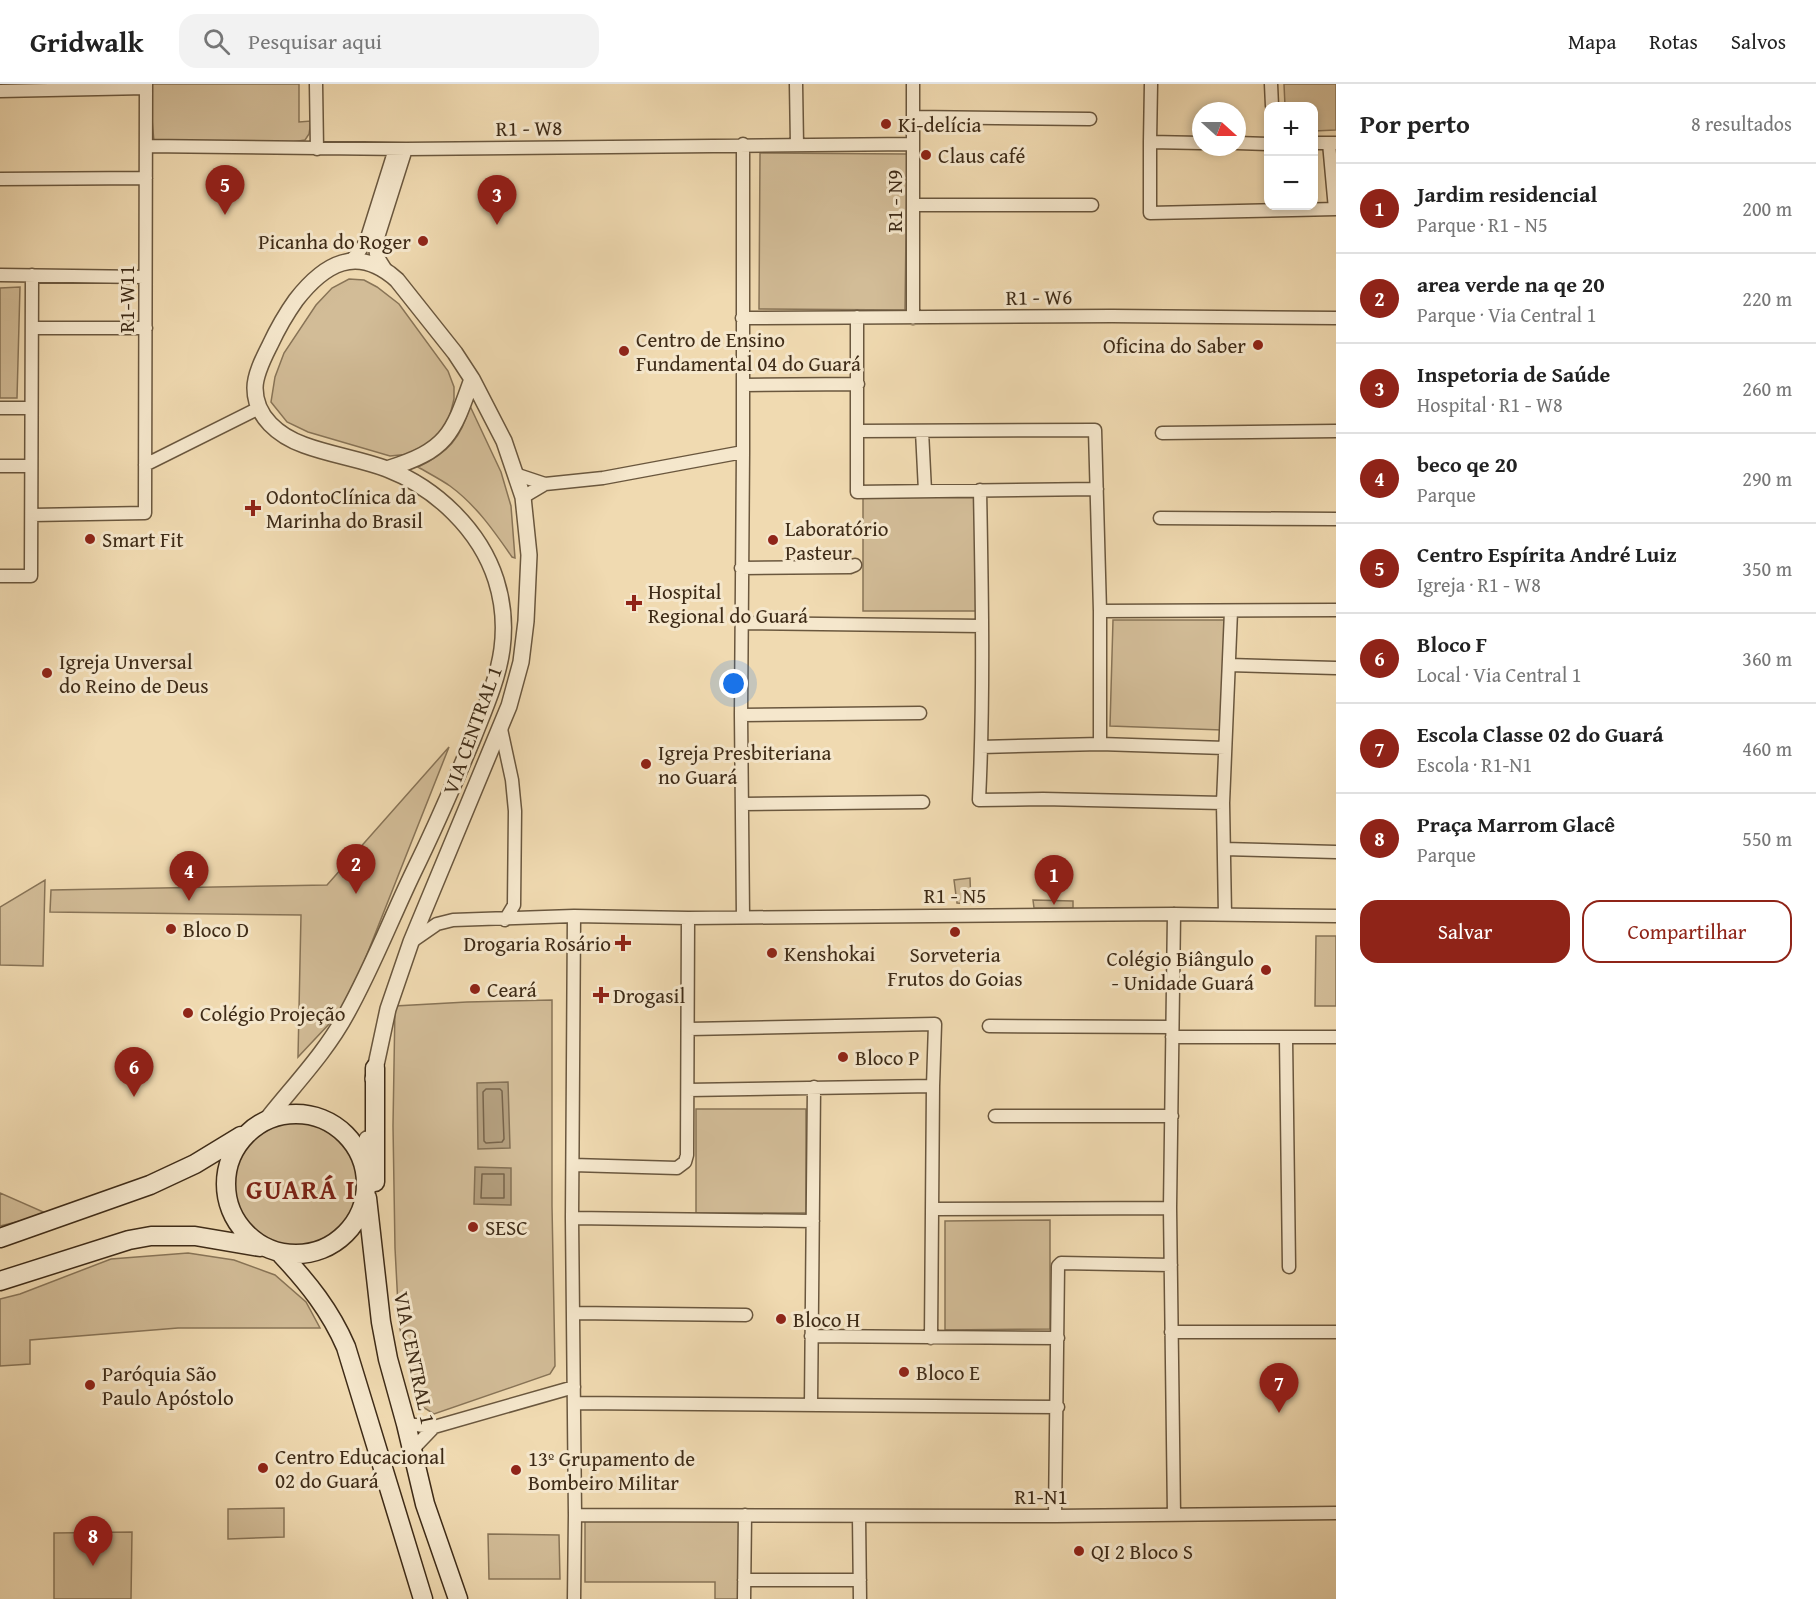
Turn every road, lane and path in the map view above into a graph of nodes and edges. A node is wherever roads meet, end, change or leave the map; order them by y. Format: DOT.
graph roads {
  1 [pos="316,84"];
  2 [pos="796,84"];
  3 [pos="806,84"];
  4 [pos="913,84"];
  5 [pos="1151,84"];
  6 [pos="1271,84"];
  7 [pos="146,86"];
  8 [pos="0,91"];
  9 [pos="1272,102"];
  10 [pos="913,117"];
  11 [pos="1090,119"];
  12 [pos="1150,142"];
  13 [pos="1192,143"];
  14 [pos="1246,143"];
  15 [pos="1333,143"];
  16 [pos="743,144"];
  17 [pos="913,144"];
  18 [pos="1264,144"];
  19 [pos="797,145"];
  20 [pos="146,146"];
  21 [pos="317,149"];
  22 [pos="400,149"];
  23 [pos="146,178"];
  24 [pos="0,179"];
  25 [pos="913,205"];
  26 [pos="1092,205"];
  27 [pos="1336,209"];
  28 [pos="351,260"];
  29 [pos="386,270"];
  30 [pos="0,275"];
  31 [pos="32,275"];
  32 [pos="145,277"];
  33 [pos="858,317"];
  34 [pos="742,318"];
  35 [pos="913,318"];
  36 [pos="1336,318"];
  37 [pos="32,328"];
  38 [pos="146,328"];
  39 [pos="472,379"];
  40 [pos="858,384"];
  41 [pos="743,386"];
  42 [pos="0,408"];
  43 [pos="31,408"];
  44 [pos="259,408"];
  45 [pos="857,431"];
  46 [pos="922,431"];
  47 [pos="1336,431"];
  48 [pos="1162,433"];
  49 [pos="743,452"];
  50 [pos="0,465"];
  51 [pos="145,465"];
  52 [pos="31,466"];
  53 [pos="387,469"];
  54 [pos="515,474"];
  55 [pos="545,484"];
  56 [pos="1097,489"];
  57 [pos="980,490"];
  58 [pos="925,491"];
  59 [pos="523,497"];
  60 [pos="32,515"];
  61 [pos="1160,518"];
  62 [pos="1336,519"];
  63 [pos="855,565"];
  64 [pos="741,568"];
  65 [pos="0,576"];
  66 [pos="1336,610"];
  67 [pos="1100,611"];
  68 [pos="1231,611"];
  69 [pos="741,623"];
  70 [pos="982,626"];
  71 [pos="1229,665"];
  72 [pos="1336,668"];
  73 [pos="920,713"];
  74 [pos="741,715"];
  75 [pos="501,729"];
  76 [pos="1100,744"];
  77 [pos="981,747"];
  78 [pos="1225,748"];
  79 [pos="923,802"];
  80 [pos="1223,803"];
  81 [pos="741,804"];
  82 [pos="1224,849"];
  83 [pos="1336,852"];
  84 [pos="514,905"];
  85 [pos="1174,914"];
  86 [pos="1225,915"];
  87 [pos="574,916"];
  88 [pos="1336,916"];
  89 [pos="744,917"];
  90 [pos="688,918"];
  91 [pos="528,919"];
  92 [pos="505,920"];
  93 [pos="411,942"];
  94 [pos="989,1026"];
  95 [pos="689,1029"];
  96 [pos="1172,1032"];
  97 [pos="1336,1037"];
  98 [pos="1286,1038"];
  99 [pos="375,1068"];
  100 [pos="933,1086"];
  101 [pos="814,1087"];
  102 [pos="688,1090"];
  103 [pos="995,1116"];
  104 [pos="1172,1116"];
  105 [pos="268,1118"];
  106 [pos="245,1134"];
  107 [pos="573,1165"];
  108 [pos="366,1171"];
  109 [pos="366,1191"];
  110 [pos="932,1209"];
  111 [pos="1170,1209"];
  112 [pos="572,1218"];
  113 [pos="813,1221"];
  114 [pos="0,1238"];
  115 [pos="263,1247"];
  116 [pos="281,1254"];
  117 [pos="1171,1265"];
  118 [pos="1289,1267"];
  119 [pos="376,1276"];
  120 [pos="0,1281"];
  121 [pos="574,1313"];
  122 [pos="746,1315"];
  123 [pos="1170,1332"];
  124 [pos="1336,1332"];
  125 [pos="811,1336"];
  126 [pos="931,1338"];
  127 [pos="1058,1338"];
  128 [pos="574,1387"];
  129 [pos="575,1403"];
  130 [pos="811,1404"];
  131 [pos="1058,1407"];
  132 [pos="406,1424"];
  133 [pos="434,1427"];
  134 [pos="412,1450"];
  135 [pos="425,1504"];
  136 [pos="1336,1513"];
  137 [pos="575,1515"];
  138 [pos="745,1515"];
  139 [pos="1174,1515"];
  140 [pos="859,1516"];
  141 [pos="1055,1516"];
  142 [pos="405,1538"];
  143 [pos="744,1580"];
  144 [pos="860,1580"];
  145 [pos="423,1599"];
  146 [pos="458,1599"];
  147 [pos="574,1599"];
  148 [pos="744,1599"];
  149 [pos="860,1599"];
  1 -- 21 [label="street"];
  2 -- 3 [label="street"];
  2 -- 19 [label="street"];
  4 -- 10 [label="street, R1 - N9"];
  5 -- 12 [label="street"];
  6 -- 9 [label="street"];
  7 -- 8 [label="street"];
  7 -- 20 [label="street, R1-W11"];
  10 -- 11 [label="street"];
  10 -- 17 [label="street, R1 - N9"];
  12 -- 13 [label="street"];
  12 -- 27 [label="street"];
  14 -- 18 [label="street"];
  15 -- 27 [label="street"];
  16 -- 19 [label="street, R1 - W8"];
  16 -- 22 [label="street, R1 - W8"];
  16 -- 34 [label="street"];
  17 -- 19 [label="street, R1 - W8"];
  17 -- 25 [label="street, R1 - N9"];
  20 -- 21 [label="street, R1 - W8"];
  20 -- 23 [label="street, R1-W11"];
  21 -- 22 [label="street, R1 - W8"];
  22 -- 28 [label="street"];
  22 -- 29 [label="street"];
  23 -- 24 [label="street"];
  23 -- 32 [label="street, R1-W11"];
  25 -- 26 [label="street"];
  25 -- 35 [label="street, R1 - N9"];
  28 -- 29 [label="street, VIA CENTRAL 1"];
  28 -- 44 [label="street"];
  29 -- 39 [label="street, VIA CENTRAL 1"];
  30 -- 31 [label="street"];
  31 -- 32 [label="street"];
  31 -- 37 [label="street"];
  32 -- 38 [label="street, R1-W11"];
  33 -- 34 [label="street, R1 - W6"];
  33 -- 35 [label="street, R1 - W6"];
  33 -- 40 [label="street"];
  34 -- 41 [label="street"];
  35 -- 36 [label="street, R1 - W6"];
  37 -- 38 [label="street"];
  37 -- 43 [label="street"];
  38 -- 51 [label="street, R1-W11"];
  39 -- 53 [label="street"];
  39 -- 54 [label="street, VIA CENTRAL 1"];
  40 -- 41 [label="street"];
  40 -- 45 [label="street"];
  41 -- 49 [label="street"];
  42 -- 43 [label="street"];
  43 -- 52 [label="street"];
  44 -- 51 [label="street"];
  44 -- 53 [label="street, VIA CENTRAL 1"];
  45 -- 46 [label="street"];
  45 -- 58 [label="street"];
  46 -- 56 [label="street"];
  46 -- 58 [label="street"];
  47 -- 48 [label="street"];
  49 -- 55 [label="street"];
  49 -- 64 [label="street"];
  50 -- 52 [label="street"];
  51 -- 60 [label="street, R1-W11"];
  52 -- 60 [label="street"];
  53 -- 105 [label="street, VIA CENTRAL 1"];
  54 -- 55 [label="street"];
  54 -- 59 [label="street, VIA CENTRAL 1"];
  55 -- 59 [label="street"];
  56 -- 57 [label="street"];
  56 -- 67 [label="street"];
  57 -- 58 [label="street"];
  57 -- 70 [label="street"];
  59 -- 75 [label="street, VIA CENTRAL 1"];
  60 -- 65 [label="street"];
  61 -- 62 [label="street"];
  63 -- 64 [label="street"];
  64 -- 69 [label="street"];
  66 -- 68 [label="street"];
  67 -- 68 [label="street"];
  67 -- 76 [label="street"];
  68 -- 71 [label="street"];
  69 -- 70 [label="street"];
  69 -- 74 [label="street"];
  70 -- 77 [label="street"];
  71 -- 72 [label="street"];
  71 -- 78 [label="street"];
  73 -- 74 [label="street"];
  74 -- 81 [label="street"];
  75 -- 84 [label="street"];
  75 -- 93 [label="street, VIA CENTRAL 1"];
  76 -- 77 [label="street"];
  76 -- 78 [label="street"];
  77 -- 80 [label="street"];
  78 -- 80 [label="street"];
  79 -- 81 [label="street"];
  80 -- 82 [label="street"];
  81 -- 89 [label="street"];
  82 -- 83 [label="street"];
  82 -- 86 [label="street"];
  84 -- 91 [label="street"];
  84 -- 92 [label="street"];
  85 -- 86 [label="street, R1 - N5"];
  85 -- 89 [label="street, R1 - N5"];
  85 -- 96 [label="street"];
  86 -- 88 [label="street, R1 - N5"];
  87 -- 90 [label="street, R1 - N5"];
  87 -- 91 [label="street, R1 - N5"];
  87 -- 107 [label="street"];
  89 -- 90 [label="street, R1 - N5"];
  90 -- 95 [label="street"];
  91 -- 92 [label="street, R1 - N5"];
  92 -- 93 [label="street, R1 - N5"];
  93 -- 99 [label="street, VIA CENTRAL 1"];
  94 -- 96 [label="street"];
  95 -- 100 [label="street"];
  95 -- 102 [label="street"];
  96 -- 98 [label="street"];
  96 -- 104 [label="street"];
  97 -- 98 [label="street"];
  98 -- 118 [label="street"];
  99 -- 108 [label="street, VIA CENTRAL 1"];
  99 -- 119 [label="main road"];
  100 -- 101 [label="street"];
  100 -- 110 [label="street"];
  101 -- 102 [label="street"];
  101 -- 113 [label="street"];
  102 -- 107 [label="street"];
  103 -- 104 [label="street"];
  104 -- 111 [label="street"];
  105 -- 106 [label="main road"];
  105 -- 108 [label="main road"];
  106 -- 114 [label="main road"];
  106 -- 115 [label="main road"];
  107 -- 112 [label="street"];
  108 -- 109 [label="main road"];
  109 -- 116 [label="main road"];
  109 -- 119 [label="main road, VIA CENTRAL 1"];
  110 -- 111 [label="street"];
  110 -- 126 [label="street"];
  111 -- 117 [label="street"];
  112 -- 113 [label="street"];
  112 -- 121 [label="street"];
  113 -- 125 [label="street"];
  115 -- 116 [label="main road"];
  115 -- 120 [label="main road"];
  116 -- 142 [label="main road"];
  117 -- 123 [label="street"];
  117 -- 127 [label="street"];
  119 -- 132 [label="main road, VIA CENTRAL 1"];
  121 -- 122 [label="street"];
  121 -- 128 [label="street"];
  123 -- 124 [label="street"];
  123 -- 139 [label="street"];
  125 -- 126 [label="street"];
  125 -- 130 [label="street"];
  126 -- 127 [label="street"];
  127 -- 131 [label="street"];
  128 -- 129 [label="street"];
  128 -- 133 [label="street"];
  129 -- 130 [label="street"];
  129 -- 137 [label="street"];
  130 -- 131 [label="street"];
  131 -- 141 [label="street"];
  132 -- 133 [label="street"];
  132 -- 134 [label="main road, VIA CENTRAL 1"];
  133 -- 134 [label="street"];
  134 -- 135 [label="main road, VIA CENTRAL 1"];
  135 -- 142 [label="main road"];
  135 -- 146 [label="main road, VIA CENTRAL 1"];
  136 -- 139 [label="street, R1-N1"];
  137 -- 138 [label="street, R1-N1"];
  137 -- 147 [label="street"];
  138 -- 140 [label="street, R1-N1"];
  138 -- 143 [label="street"];
  139 -- 141 [label="street, R1-N1"];
  140 -- 141 [label="street, R1-N1"];
  140 -- 144 [label="street"];
  142 -- 145 [label="main road"];
  143 -- 144 [label="street"];
  143 -- 148 [label="street"];
  144 -- 149 [label="street"];
}
